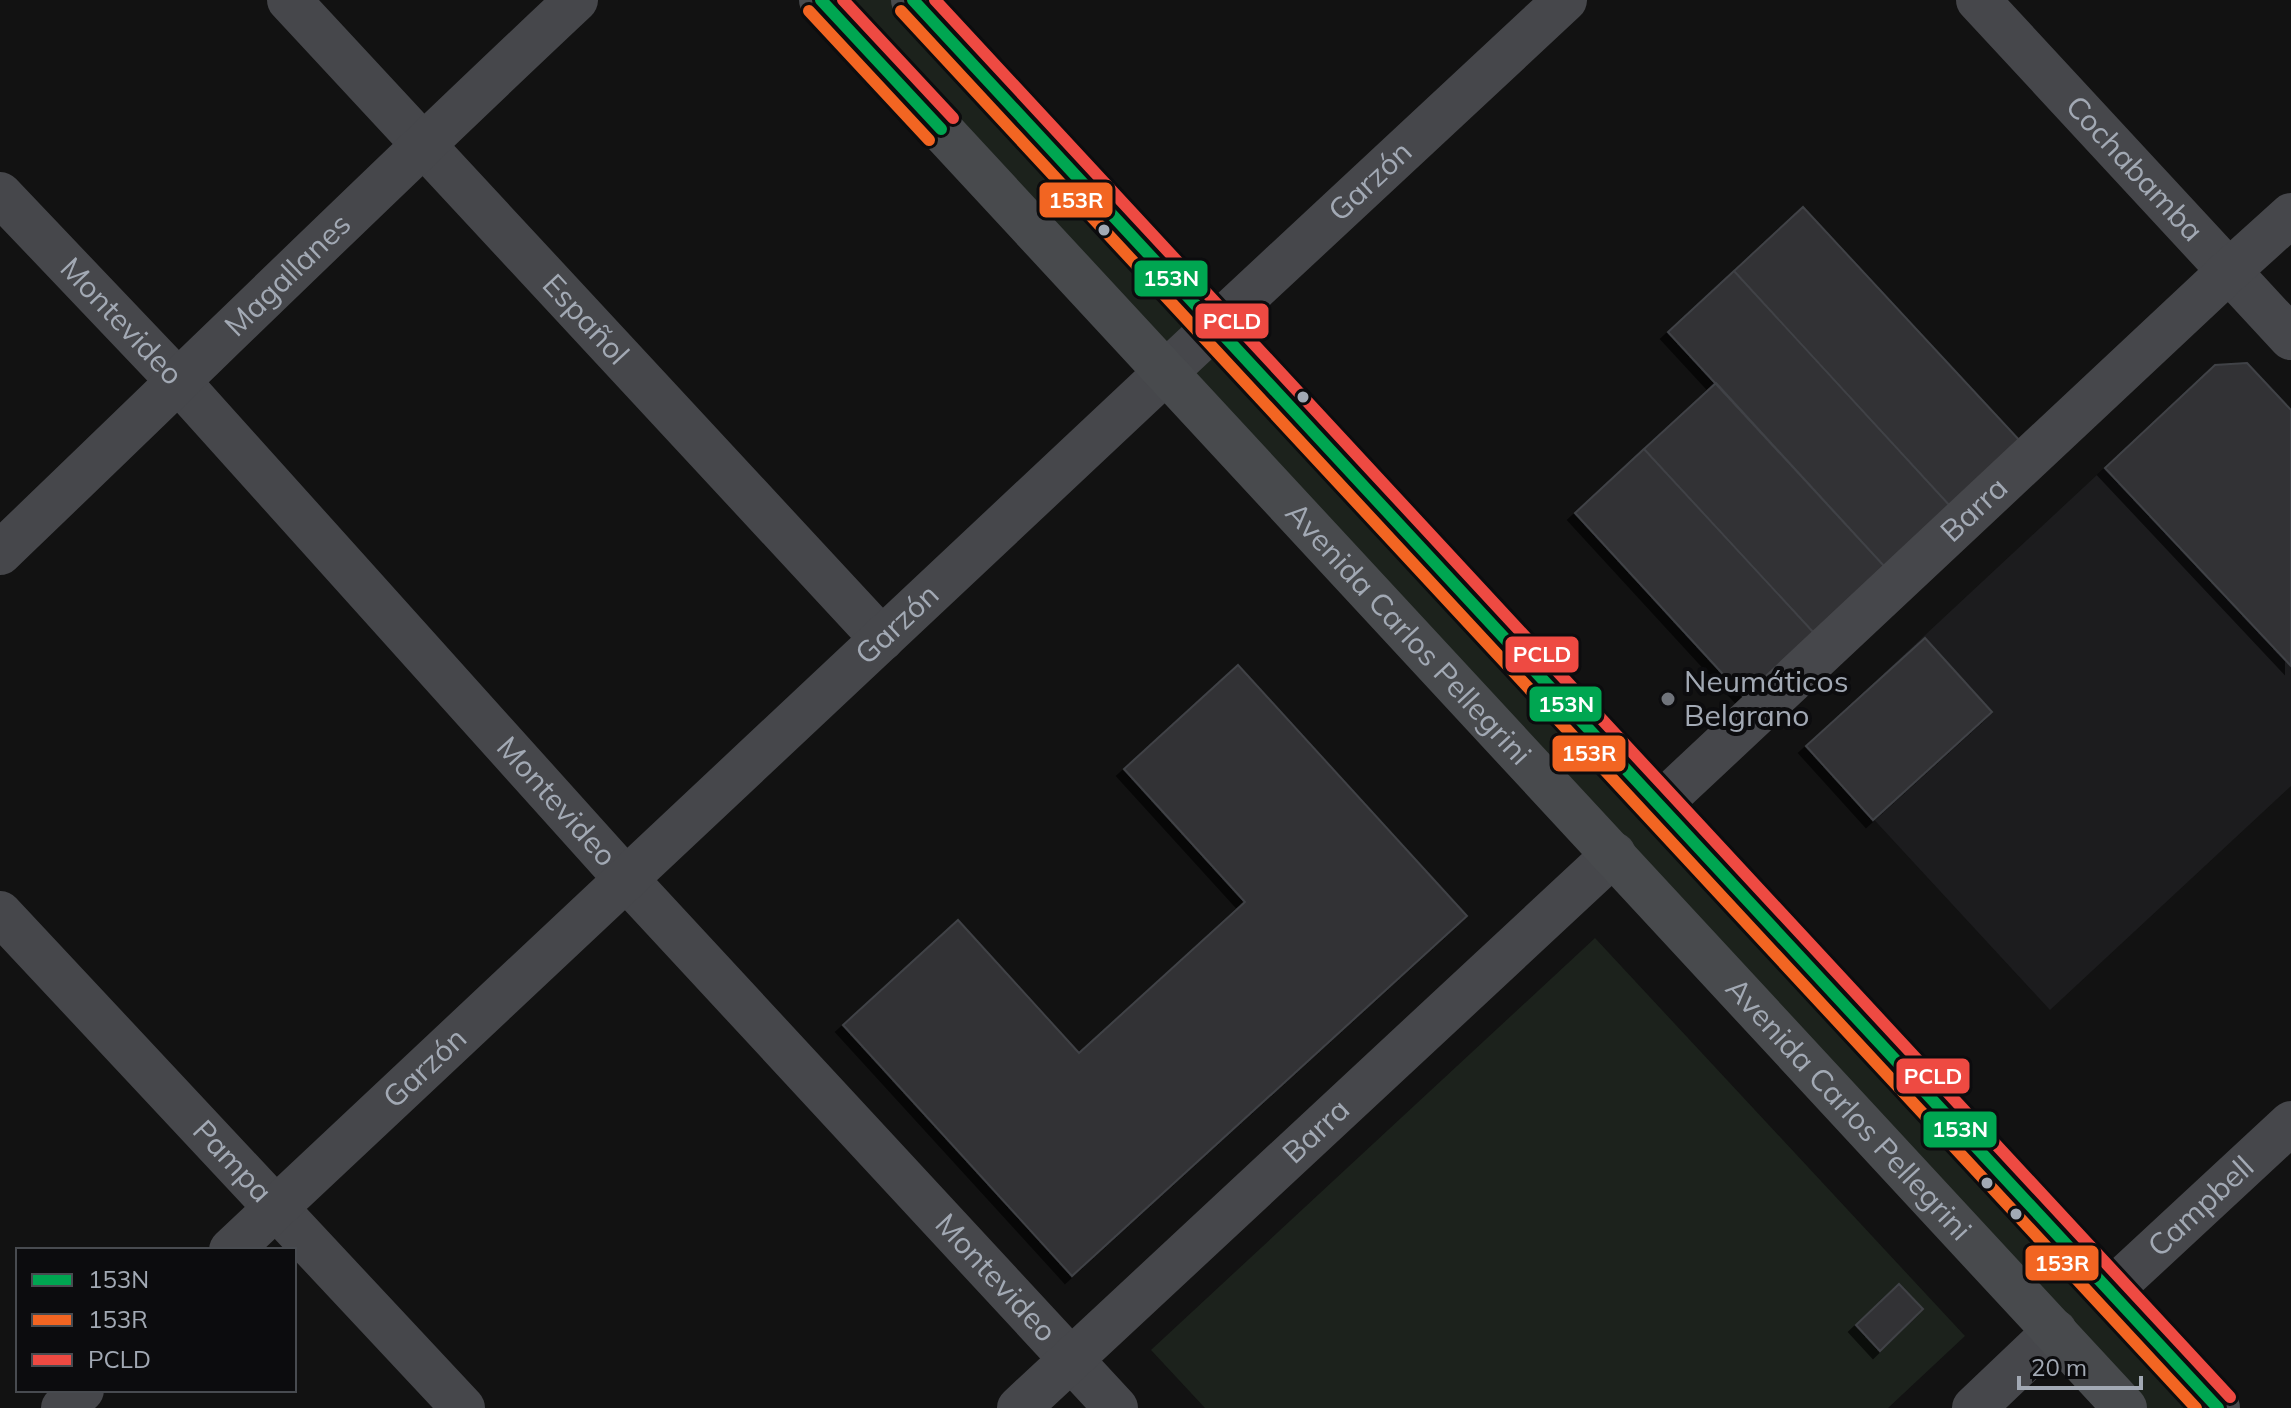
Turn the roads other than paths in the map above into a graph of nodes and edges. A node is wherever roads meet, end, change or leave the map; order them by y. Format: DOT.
graph roads {
  1 [pos="289,0"];
  2 [pos="576,0"];
  3 [pos="821,0"];
  4 [pos="913,0"];
  5 [pos="1565,0"];
  6 [pos="1978,0"];
  7 [pos="422,144"];
  8 [pos="0,194"];
  9 [pos="2291,215"];
  10 [pos="2229,271"];
  11 [pos="1215,326"];
  12 [pos="2291,338"];
  13 [pos="1166,372"];
  14 [pos="179,382"];
  15 [pos="0,553"];
  16 [pos="882,639"];
  17 [pos="1659,805"];
  18 [pos="1614,854"];
  19 [pos="626,879"];
  20 [pos="0,913"];
  21 [pos="2291,1123"];
  22 [pos="275,1208"];
  23 [pos="233,1248"];
  24 [pos="2110,1291"];
  25 [pos="2055,1331"];
  26 [pos="1070,1360"];
  27 [pos="80,1392"];
  28 [pos="63,1408"];
  29 [pos="463,1408"];
  30 [pos="1019,1408"];
  31 [pos="1116,1408"];
  32 [pos="1974,1408"];
  33 [pos="2125,1408"];
  34 [pos="2218,1408"];
  1 -- 7 [label="street, Español"];
  2 -- 7 [label="street, Magallanes"];
  3 -- 13 [label="main road, Avenida Carlos Pellegrini"];
  4 -- 11 [label="main road"];
  5 -- 11 [label="street, Garzón"];
  6 -- 10 [label="street, Cochabamba"];
  7 -- 14 [label="street, Magallanes"];
  7 -- 16 [label="street, Español"];
  8 -- 14 [label="street, Montevideo"];
  9 -- 10 [label="street, Barra"];
  10 -- 12 [label="street, Cochabamba"];
  10 -- 17 [label="street, Barra"];
  11 -- 13 [label="street, Garzón"];
  11 -- 17 [label="main road"];
  13 -- 16 [label="street, Garzón"];
  13 -- 18 [label="main road, Avenida Carlos Pellegrini"];
  14 -- 15 [label="street, Magallanes"];
  14 -- 19 [label="street, Montevideo"];
  16 -- 19 [label="street, Garzón"];
  17 -- 24 [label="main road"];
  18 -- 25 [label="main road, Avenida Carlos Pellegrini"];
  18 -- 26 [label="street, Barra"];
  19 -- 22 [label="street, Garzón"];
  19 -- 26 [label="street, Montevideo"];
  20 -- 22 [label="street, Pampa"];
  21 -- 24 [label="street, Campbell"];
  22 -- 23 [label="street, Garzón"];
  22 -- 29 [label="street, Pampa"];
  24 -- 34 [label="main road"];
  25 -- 32 [label="street"];
  25 -- 33 [label="main road, Avenida Carlos Pellegrini"];
  26 -- 30 [label="street, Barra"];
  26 -- 31 [label="street, Montevideo"];
  27 -- 28 [label="street"];
}
